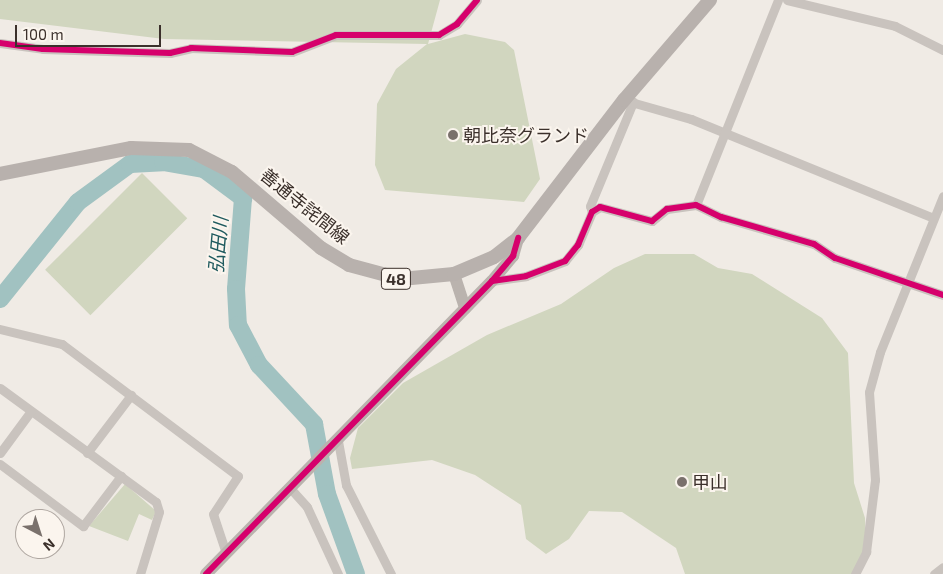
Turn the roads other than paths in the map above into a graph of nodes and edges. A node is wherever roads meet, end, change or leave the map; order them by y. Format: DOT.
graph roads {
  1 [pos="477,0"];
  2 [pos="710,0"];
  3 [pos="778,0"];
  4 [pos="787,0"];
  5 [pos="0,42"];
  6 [pos="943,50"];
  7 [pos="628,101"];
  8 [pos="724,134"];
  9 [pos="0,174"];
  10 [pos="943,196"];
  11 [pos="696,205"];
  12 [pos="592,212"];
  13 [pos="933,218"];
  14 [pos="518,238"];
  15 [pos="454,274"];
  16 [pos="492,281"];
  17 [pos="908,281"];
  18 [pos="943,296"];
  19 [pos="465,308"];
  20 [pos="0,329"];
  21 [pos="0,388"];
  22 [pos="131,395"];
  23 [pos="31,411"];
  24 [pos="335,443"];
  25 [pos="0,453"];
  26 [pos="87,453"];
  27 [pos="0,464"];
  28 [pos="121,476"];
  29 [pos="290,488"];
  30 [pos="226,553"];
  31 [pos="943,567"];
  32 [pos="140,574"];
  33 [pos="206,574"];
  34 [pos="338,574"];
  35 [pos="391,574"];
  36 [pos="855,574"];
  37 [pos="934,574"];
  1 -- 5 [label="street"];
  2 -- 7 [label="main road, 善通寺詫間線 / 48"];
  3 -- 8 [label="street"];
  4 -- 6 [label="street"];
  7 -- 8 [label="street"];
  7 -- 12 [label="street"];
  7 -- 14 [label="main road, 善通寺詫間線 / 48"];
  8 -- 11 [label="street"];
  8 -- 13 [label="street"];
  9 -- 15 [label="main road, 善通寺詫間線 / 48"];
  10 -- 13 [label="street"];
  11 -- 12 [label="street"];
  11 -- 17 [label="street"];
  12 -- 16 [label="street"];
  13 -- 17 [label="street"];
  14 -- 15 [label="main road, 善通寺詫間線 / 48"];
  14 -- 16 [label="street"];
  15 -- 19 [label="street"];
  16 -- 19 [label="street"];
  17 -- 18 [label="street"];
  17 -- 36 [label="street"];
  19 -- 24 [label="street"];
  20 -- 22 [label="street"];
  21 -- 23 [label="street"];
  22 -- 26 [label="street"];
  22 -- 30 [label="street"];
  23 -- 25 [label="street"];
  23 -- 26 [label="street"];
  24 -- 29 [label="street"];
  24 -- 35 [label="street"];
  26 -- 28 [label="street"];
  27 -- 28 [label="street"];
  28 -- 32 [label="street"];
  29 -- 30 [label="street"];
  29 -- 34 [label="street"];
  30 -- 33 [label="street"];
  31 -- 37 [label="street"];
}
